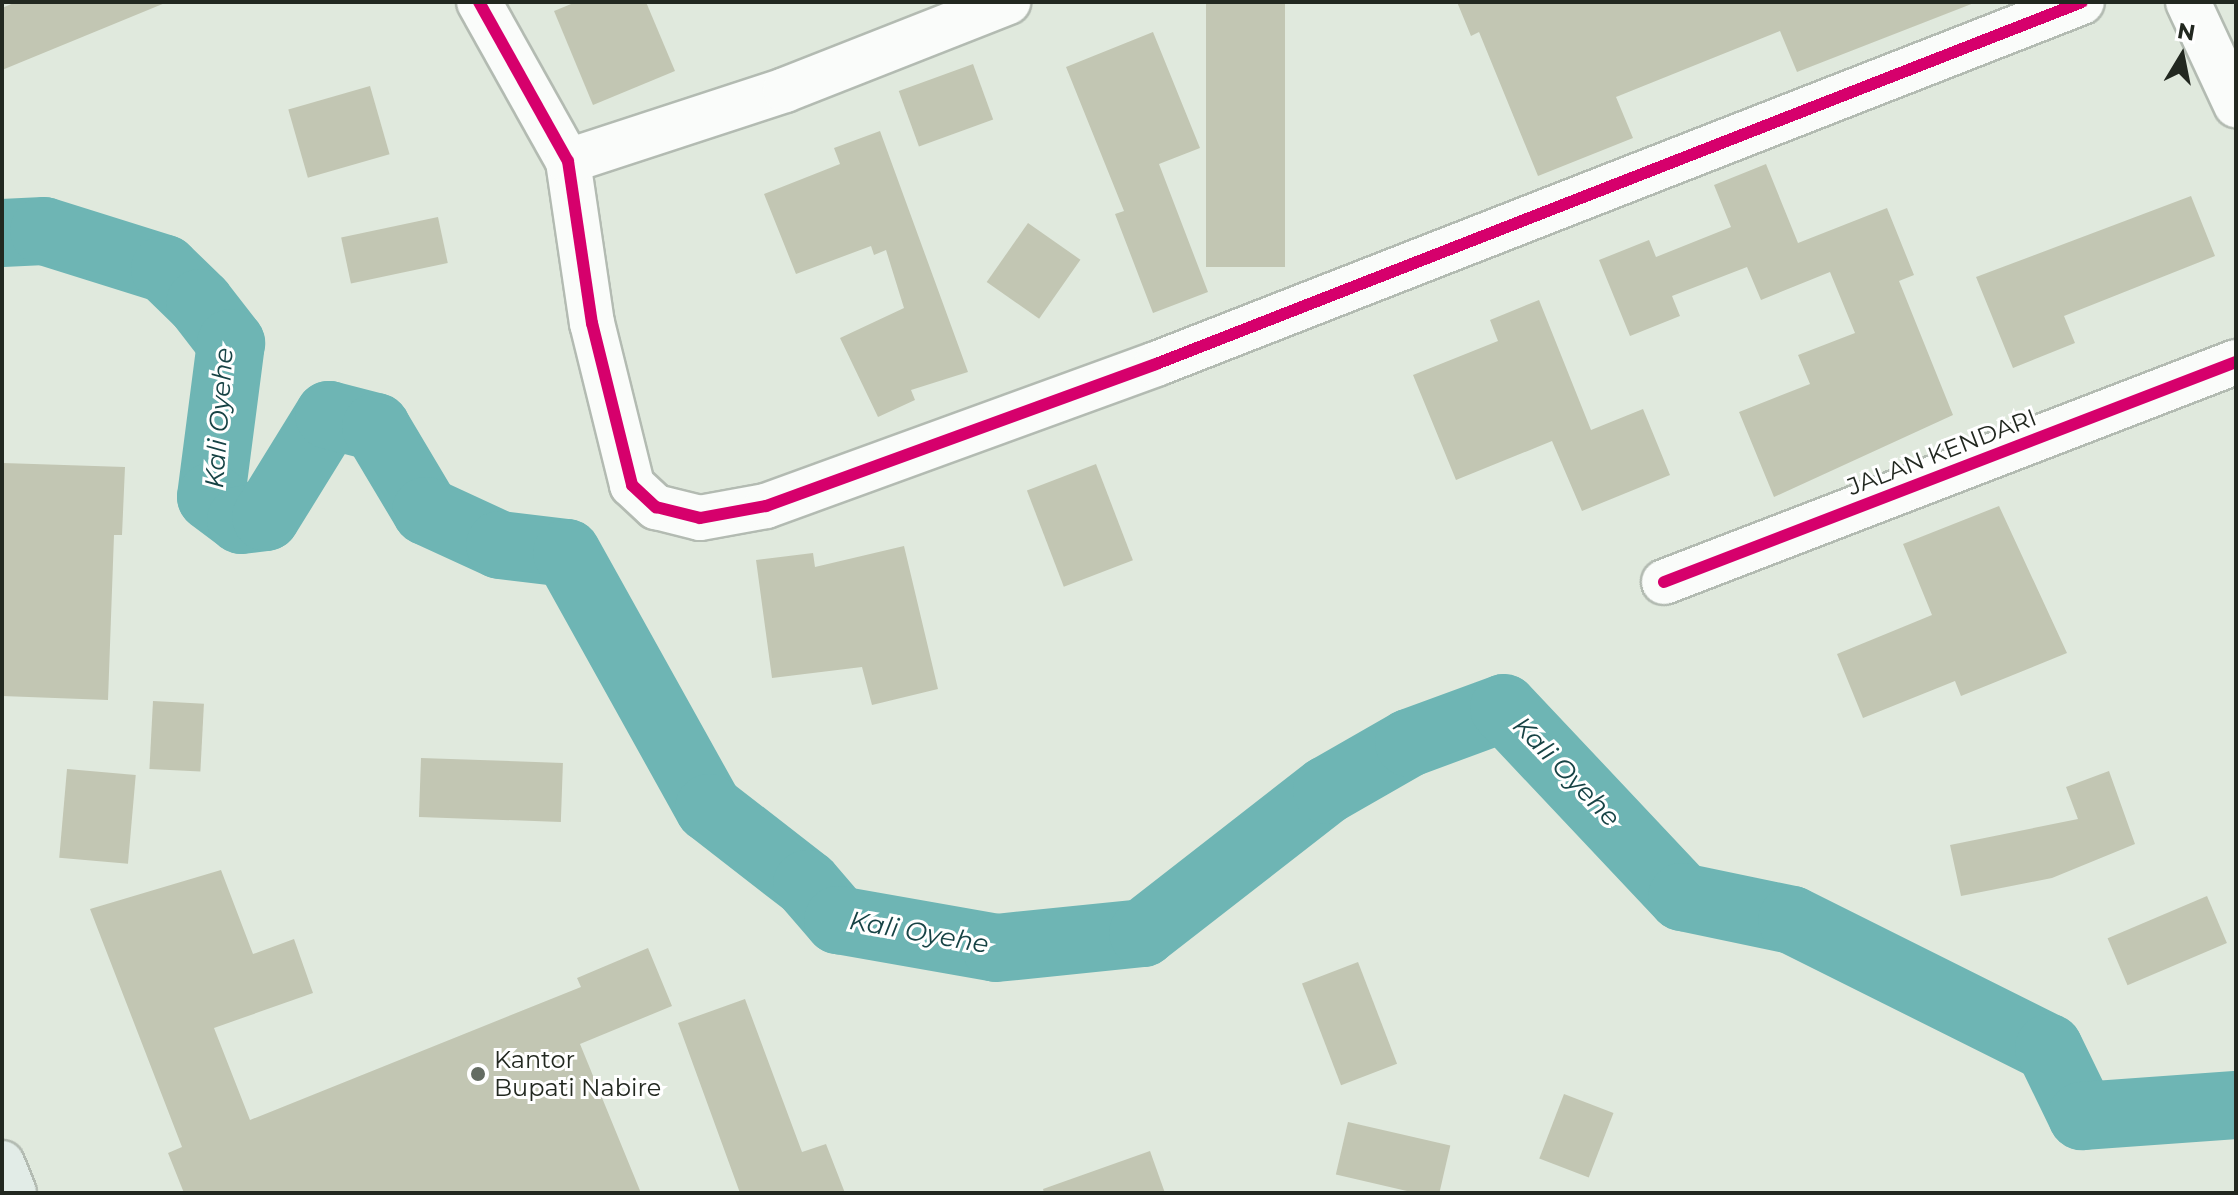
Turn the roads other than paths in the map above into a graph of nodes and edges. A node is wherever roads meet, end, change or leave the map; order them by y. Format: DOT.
graph roads {
  1 [pos="479,2"];
  2 [pos="1008,2"];
  3 [pos="2082,2"];
  4 [pos="2188,2"];
  5 [pos="2236,105"];
  6 [pos="568,161"];
  7 [pos="2236,362"];
  8 [pos="1664,582"];
  9 [pos="2,1163"];
  10 [pos="14,1193"];
  1 -- 6 [label="street"];
  2 -- 6 [label="street"];
  3 -- 6 [label="street"];
  4 -- 5 [label="street"];
  7 -- 8 [label="street, JALAN KENDARI"];
  9 -- 10 [label="main road"];
}
